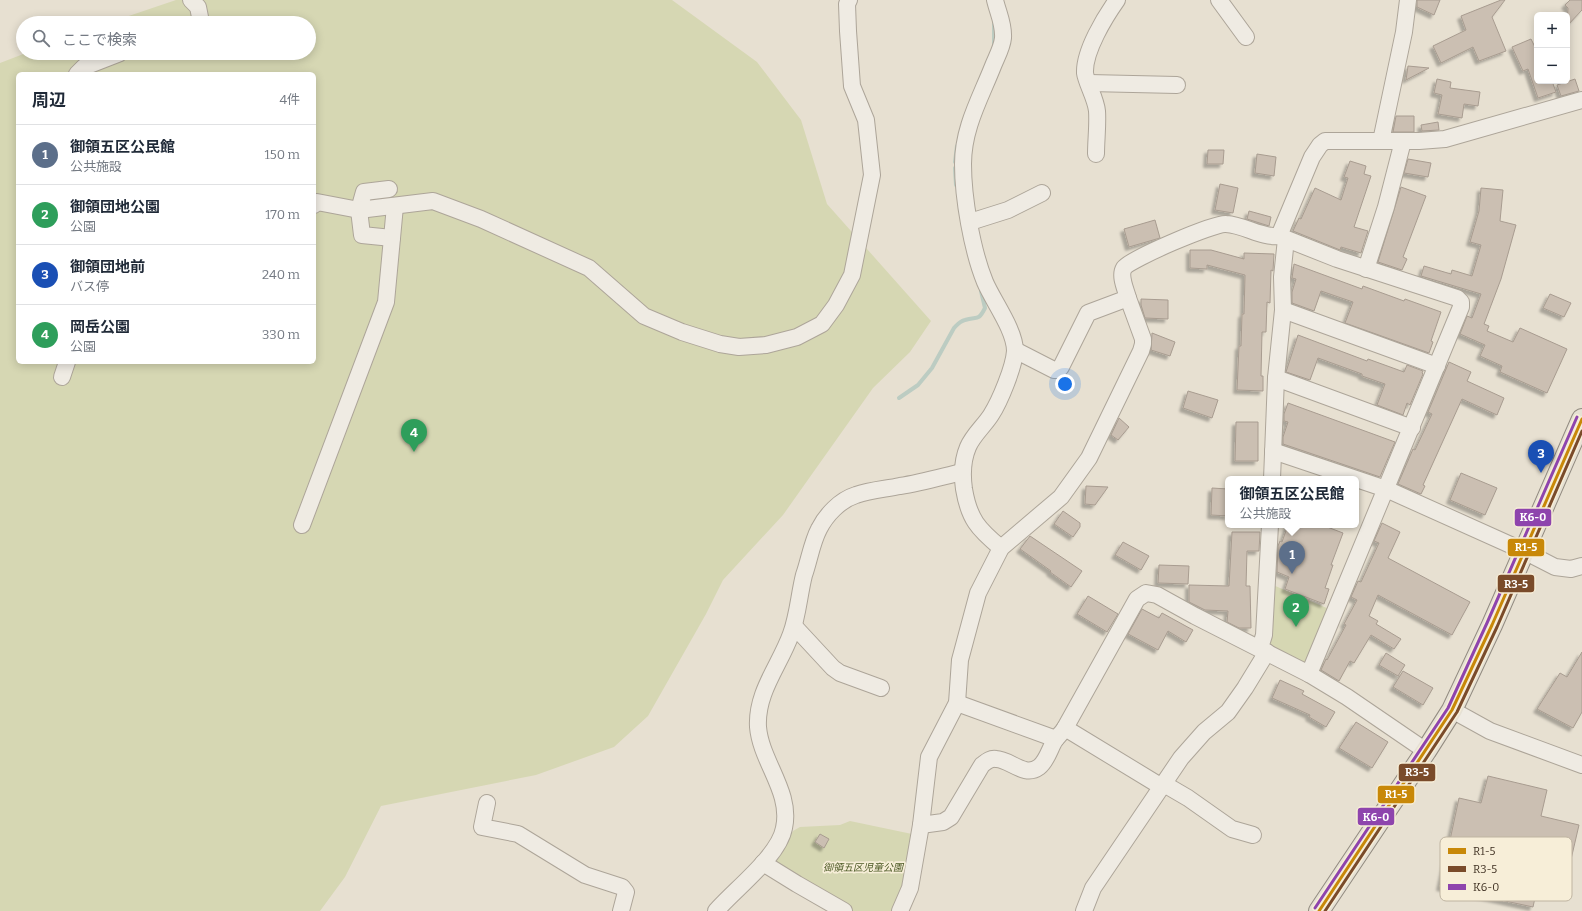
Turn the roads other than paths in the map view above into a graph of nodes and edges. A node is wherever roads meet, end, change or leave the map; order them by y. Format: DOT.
graph roads {
  1 [pos="191,0"];
  2 [pos="850,0"];
  3 [pos="995,0"];
  4 [pos="1117,0"];
  5 [pos="1219,0"];
  6 [pos="1408,0"];
  7 [pos="200,16"];
  8 [pos="1246,36"];
  9 [pos="102,60"];
  10 [pos="79,72"];
  11 [pos="1089,83"];
  12 [pos="1177,85"];
  13 [pos="1582,100"];
  14 [pos="1381,141"];
  15 [pos="1403,141"];
  16 [pos="1096,154"];
  17 [pos="389,189"];
  18 [pos="1042,193"];
  19 [pos="316,203"];
  20 [pos="395,206"];
  21 [pos="359,210"];
  22 [pos="970,222"];
  23 [pos="392,238"];
  24 [pos="1283,238"];
  25 [pos="1366,269"];
  26 [pos="1128,298"];
  27 [pos="1283,310"];
  28 [pos="1015,350"];
  29 [pos="1437,366"];
  30 [pos="1276,378"];
  31 [pos="1582,419"];
  32 [pos="1412,428"];
  33 [pos="1273,451"];
  34 [pos="962,472"];
  35 [pos="1272,476"];
  36 [pos="1347,476"];
  37 [pos="1359,480"];
  38 [pos="1386,489"];
  39 [pos="302,525"];
  40 [pos="1270,528"];
  41 [pos="1001,548"];
  42 [pos="1524,551"];
  43 [pos="1582,566"];
  44 [pos="794,626"];
  45 [pos="1264,650"];
  46 [pos="1309,674"];
  47 [pos="881,688"];
  48 [pos="957,703"];
  49 [pos="1452,710"];
  50 [pos="1060,734"];
  51 [pos="1426,751"];
  52 [pos="1582,765"];
  53 [pos="1164,786"];
  54 [pos="487,803"];
  55 [pos="921,825"];
  56 [pos="1252,835"];
  57 [pos="764,863"];
  58 [pos="621,911"];
  59 [pos="716,911"];
  60 [pos="844,911"];
  61 [pos="900,911"];
  62 [pos="1084,911"];
  63 [pos="1319,911"];
  1 -- 7 [label="street"];
  2 -- 20 [label="street"];
  3 -- 22 [label="street"];
  4 -- 11 [label="street"];
  5 -- 8 [label="street"];
  6 -- 14 [label="street"];
  9 -- 10 [label="street"];
  11 -- 12 [label="street"];
  11 -- 16 [label="street"];
  13 -- 15 [label="street"];
  14 -- 15 [label="street"];
  14 -- 24 [label="street"];
  15 -- 25 [label="street"];
  17 -- 21 [label="street"];
  18 -- 22 [label="street"];
  19 -- 21 [label="street"];
  20 -- 21 [label="street"];
  20 -- 23 [label="street"];
  21 -- 23 [label="street"];
  22 -- 28 [label="street"];
  23 -- 39 [label="street"];
  24 -- 25 [label="street"];
  24 -- 26 [label="street"];
  24 -- 27 [label="street"];
  25 -- 29 [label="street"];
  26 -- 28 [label="street"];
  26 -- 41 [label="street"];
  27 -- 29 [label="street"];
  27 -- 30 [label="street"];
  28 -- 34 [label="street"];
  29 -- 32 [label="street"];
  30 -- 32 [label="street"];
  30 -- 33 [label="street"];
  31 -- 42 [label="main road"];
  32 -- 38 [label="street"];
  33 -- 35 [label="street"];
  33 -- 36 [label="street"];
  34 -- 41 [label="street"];
  34 -- 44 [label="street"];
  37 -- 38 [label="street"];
  38 -- 42 [label="street"];
  38 -- 46 [label="street"];
  40 -- 45 [label="street"];
  41 -- 48 [label="street"];
  42 -- 43 [label="street"];
  42 -- 49 [label="main road"];
  44 -- 47 [label="street"];
  44 -- 57 [label="street"];
  45 -- 46 [label="street"];
  45 -- 50 [label="street"];
  45 -- 53 [label="street"];
  46 -- 51 [label="street"];
  48 -- 50 [label="street"];
  48 -- 55 [label="street"];
  49 -- 51 [label="main road"];
  49 -- 52 [label="street"];
  50 -- 53 [label="street"];
  50 -- 55 [label="street"];
  51 -- 63 [label="main road"];
  53 -- 56 [label="street"];
  53 -- 62 [label="street"];
  54 -- 58 [label="street"];
  55 -- 61 [label="street"];
  57 -- 59 [label="street"];
  57 -- 60 [label="street"];
}
